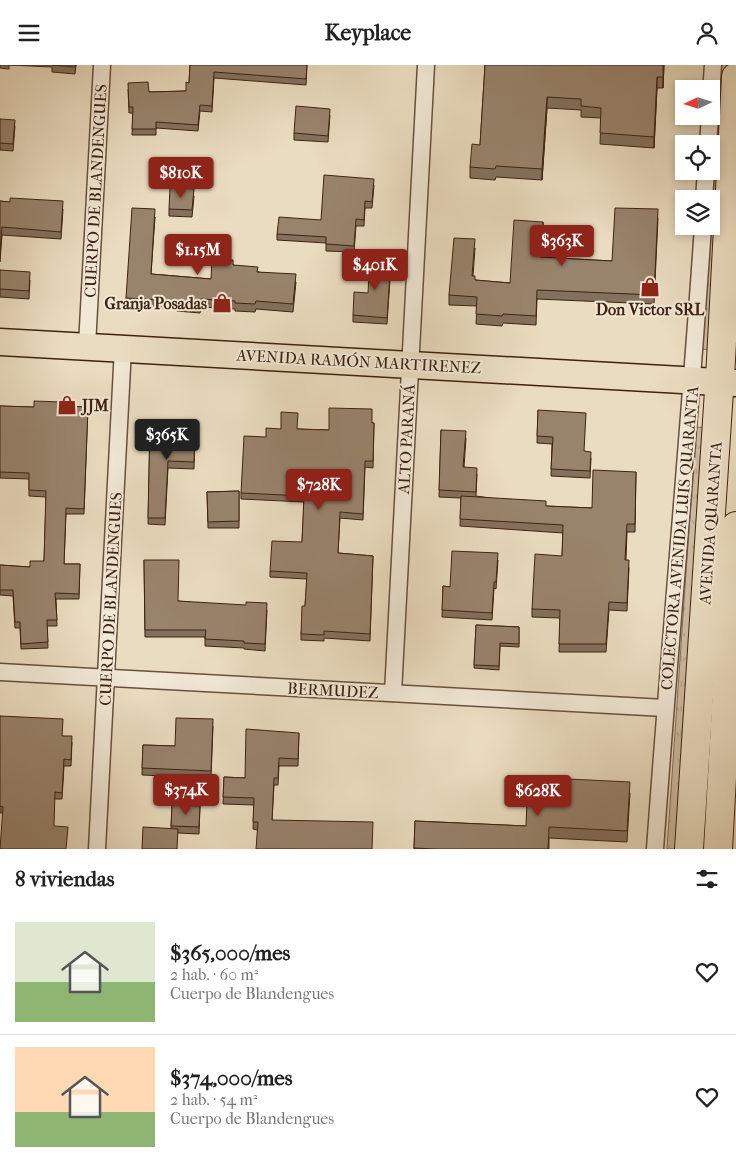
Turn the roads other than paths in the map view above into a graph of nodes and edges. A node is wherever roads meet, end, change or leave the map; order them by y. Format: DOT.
graph roads {
  1 [pos="102,65"];
  2 [pos="426,65"];
  3 [pos="713,65"];
  4 [pos="736,77"];
  5 [pos="712,80"];
  6 [pos="704,235"];
  7 [pos="0,342"];
  8 [pos="87,347"];
  9 [pos="123,348"];
  10 [pos="410,364"];
  11 [pos="716,381"];
  12 [pos="736,526"];
  13 [pos="0,672"];
  14 [pos="106,678"];
  15 [pos="393,693"];
  16 [pos="665,708"];
  17 [pos="97,849"];
  18 [pos="655,849"];
  19 [pos="689,849"];
  20 [pos="718,849"];
  1 -- 8 [label="street, CUERPO DE BLANDENGUES"];
  2 -- 10 [label="street, ALTO PARANÁ"];
  3 -- 5 [label="street"];
  4 -- 11 [label="highway, AVENIDA QUARANTA"];
  6 -- 11 [label="street, COLECTORA AVENIDA LUIS QUARANTA"];
  7 -- 8 [label="main road, AVENIDA RAMÓN MARTIRENEZ"];
  8 -- 9 [label="main road, AVENIDA RAMÓN MARTIRENEZ"];
  9 -- 10 [label="main road, AVENIDA RAMÓN MARTIRENEZ"];
  9 -- 14 [label="street, CUERPO DE BLANDENGUES"];
  10 -- 11 [label="main road, AVENIDA RAMÓN MARTIRENEZ"];
  10 -- 15 [label="street, ALTO PARANÁ"];
  11 -- 16 [label="street, COLECTORA AVENIDA LUIS QUARANTA"];
  11 -- 19 [label="highway, AVENIDA QUARANTA"];
  12 -- 20 [label="highway, AVENIDA QUARANTA"];
  13 -- 14 [label="street, BERMUDEZ"];
  14 -- 15 [label="street, BERMUDEZ"];
  14 -- 17 [label="street, CUERPO DE BLANDENGUES"];
  15 -- 16 [label="street, BERMUDEZ"];
  16 -- 18 [label="street, COLECTORA AVENIDA LUIS QUARANTA"];
}
